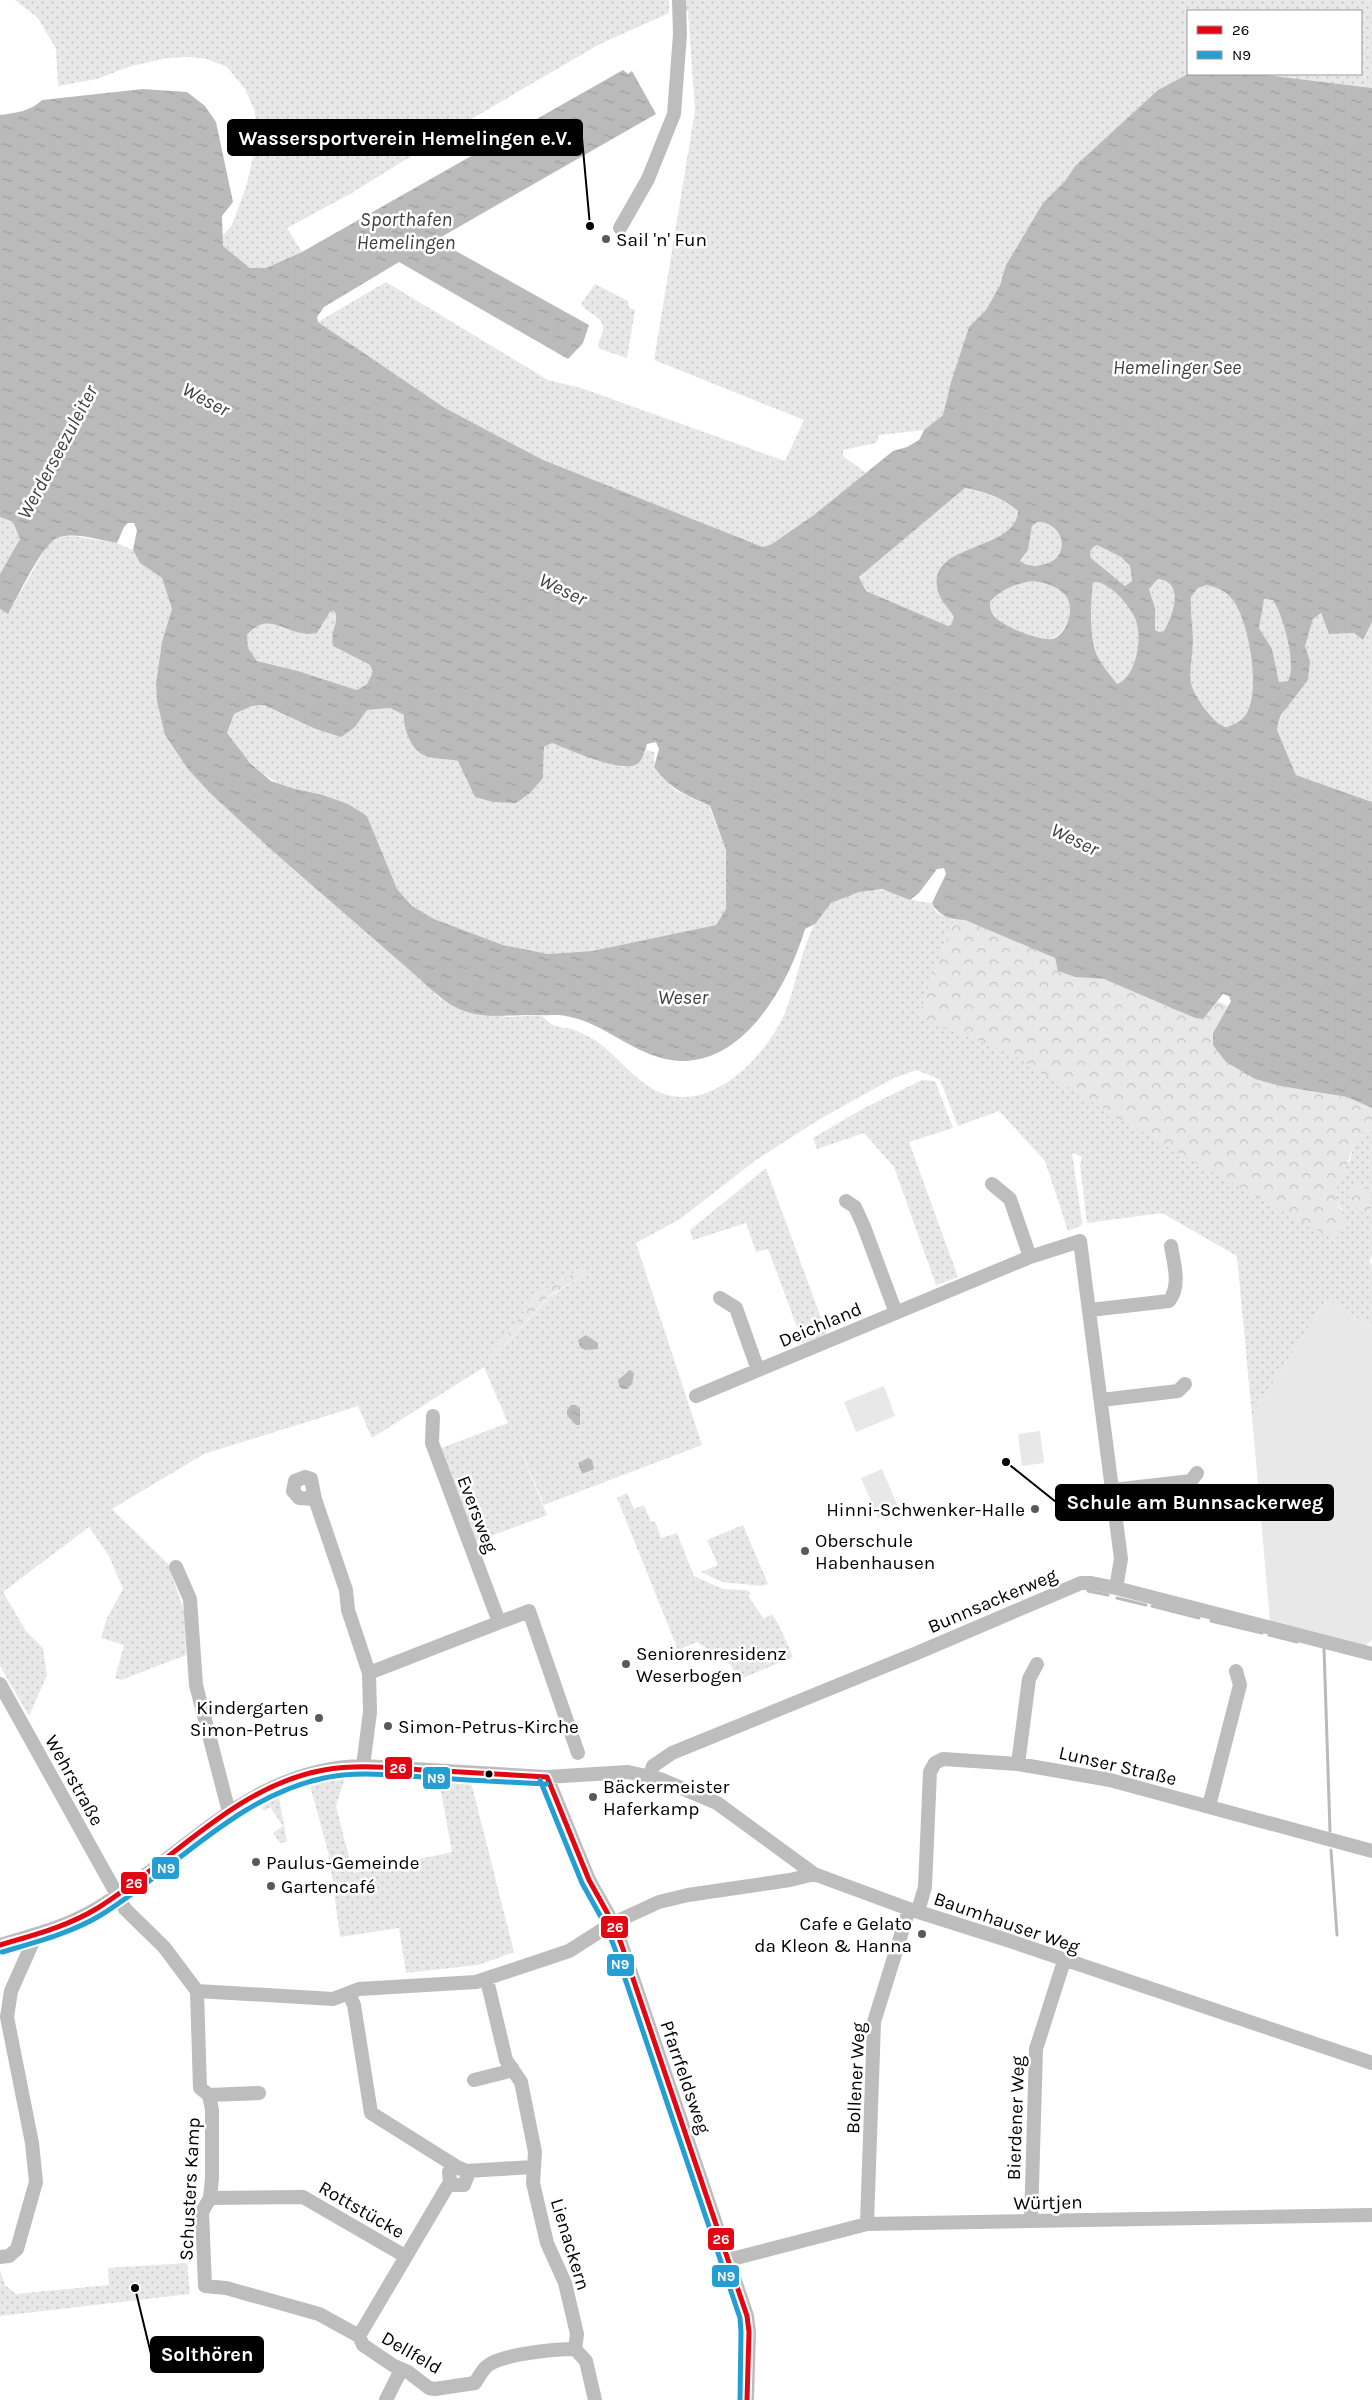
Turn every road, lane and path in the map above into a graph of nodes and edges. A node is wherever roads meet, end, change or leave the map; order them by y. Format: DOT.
graph roads {
  1 [pos="679,0"];
  2 [pos="620,228"];
  3 [pos="992,1184"];
  4 [pos="846,1201"];
  5 [pos="1171,1246"];
  6 [pos="1030,1257"];
  7 [pos="720,1298"];
  8 [pos="1090,1310"];
  9 [pos="896,1313"];
  10 [pos="758,1370"];
  11 [pos="1185,1384"];
  12 [pos="696,1396"];
  13 [pos="1101,1400"];
  14 [pos="433,1416"];
  15 [pos="1197,1473"];
  16 [pos="1113,1490"];
  17 [pos="315,1499"];
  18 [pos="176,1567"];
  19 [pos="1116,1588"];
  20 [pos="499,1622"];
  21 [pos="1372,1654"];
  22 [pos="1037,1664"];
  23 [pos="1236,1672"];
  24 [pos="369,1673"];
  25 [pos="0,1684"];
  26 [pos="578,1753"];
  27 [pos="1018,1764"];
  28 [pos="363,1766"];
  29 [pos="650,1776"];
  30 [pos="547,1777"];
  31 [pos="1209,1806"];
  32 [pos="229,1812"];
  33 [pos="1372,1851"];
  34 [pos="814,1874"];
  35 [pos="118,1895"];
  36 [pos="914,1910"];
  37 [pos="613,1923"];
  38 [pos="36,1935"];
  39 [pos="4,1944"];
  40 [pos="1064,1961"];
  41 [pos="21,1971"];
  42 [pos="487,1980"];
  43 [pos="197,1991"];
  44 [pos="349,1994"];
  45 [pos="1372,2066"];
  46 [pos="512,2068"];
  47 [pos="474,2080"];
  48 [pos="259,2093"];
  49 [pos="209,2095"];
  50 [pos="533,2166"];
  51 [pos="461,2169"];
  52 [pos="210,2198"];
  53 [pos="1372,2215"];
  54 [pos="1031,2221"];
  55 [pos="867,2224"];
  56 [pos="405,2256"];
  57 [pos="0,2257"];
  58 [pos="728,2260"];
  59 [pos="205,2286"];
  60 [pos="359,2336"];
  61 [pos="575,2349"];
  62 [pos="401,2370"];
  63 [pos="386,2400"];
  64 [pos="594,2400"];
  65 [pos="747,2400"];
  1 -- 2 [label="street"];
  3 -- 6 [label="street"];
  4 -- 9 [label="street"];
  5 -- 8 [label="street"];
  6 -- 8 [label="street, Deichland"];
  6 -- 9 [label="street, Deichland"];
  7 -- 10 [label="street"];
  8 -- 13 [label="street, Deichland"];
  9 -- 10 [label="street, Deichland"];
  10 -- 12 [label="street, Deichland"];
  11 -- 13 [label="street"];
  13 -- 16 [label="street, Deichland"];
  14 -- 20 [label="street, Eversweg"];
  15 -- 16 [label="street"];
  16 -- 19 [label="street, Deichland"];
  17 -- 24 [label="street"];
  18 -- 32 [label="street"];
  19 -- 21 [label="street, Bunnsackerweg"];
  19 -- 29 [label="street, Bunnsackerweg"];
  20 -- 24 [label="street"];
  20 -- 26 [label="street"];
  22 -- 27 [label="street"];
  23 -- 31 [label="street"];
  24 -- 28 [label="street"];
  25 -- 35 [label="street, Wehrstraße"];
  27 -- 31 [label="street, Lunser Straße"];
  27 -- 36 [label="street, Lunser Straße"];
  28 -- 30 [label="street, Baumhauser Weg"];
  28 -- 32 [label="street, Baumhauser Weg"];
  29 -- 30 [label="street, Baumhauser Weg"];
  29 -- 34 [label="street, Baumhauser Weg"];
  30 -- 37 [label="street, Pfarrfeldsweg"];
  31 -- 33 [label="street, Lunser Straße"];
  32 -- 35 [label="street, Baumhauser Weg"];
  34 -- 36 [label="street, Baumhauser Weg"];
  34 -- 37 [label="street"];
  35 -- 38 [label="street, Baumhauser Weg"];
  35 -- 43 [label="street, Wehrstraße"];
  36 -- 40 [label="street, Baumhauser Weg"];
  36 -- 55 [label="street, Bollener Weg"];
  37 -- 42 [label="street"];
  37 -- 58 [label="street, Pfarrfeldsweg"];
  38 -- 39 [label="street, Baumhauser Weg"];
  38 -- 41 [label="street"];
  39 -- 41 [label="street"];
  40 -- 45 [label="street, Baumhauser Weg"];
  40 -- 54 [label="street, Bierdener Weg"];
  41 -- 57 [label="street"];
  42 -- 44 [label="street"];
  42 -- 46 [label="street, Lienackern"];
  43 -- 44 [label="street"];
  43 -- 49 [label="street, Schusters Kamp"];
  44 -- 51 [label="street"];
  46 -- 47 [label="street"];
  46 -- 50 [label="street, Lienackern"];
  48 -- 49 [label="street, Schusters Kamp"];
  49 -- 52 [label="street, Schusters Kamp"];
  50 -- 51 [label="street"];
  50 -- 61 [label="street, Lienackern"];
  51 -- 56 [label="street"];
  52 -- 56 [label="street, Rottstücke"];
  52 -- 59 [label="street, Schusters Kamp"];
  53 -- 54 [label="street, Würtjen"];
  54 -- 55 [label="street, Würtjen"];
  55 -- 58 [label="street, Würtjen"];
  56 -- 60 [label="street"];
  58 -- 65 [label="street, Pfarrfeldsweg"];
  59 -- 60 [label="street, Dellfeld"];
  60 -- 62 [label="street, Dellfeld"];
  61 -- 62 [label="street, Dellfeld"];
  61 -- 64 [label="street"];
  62 -- 63 [label="street"];
}
